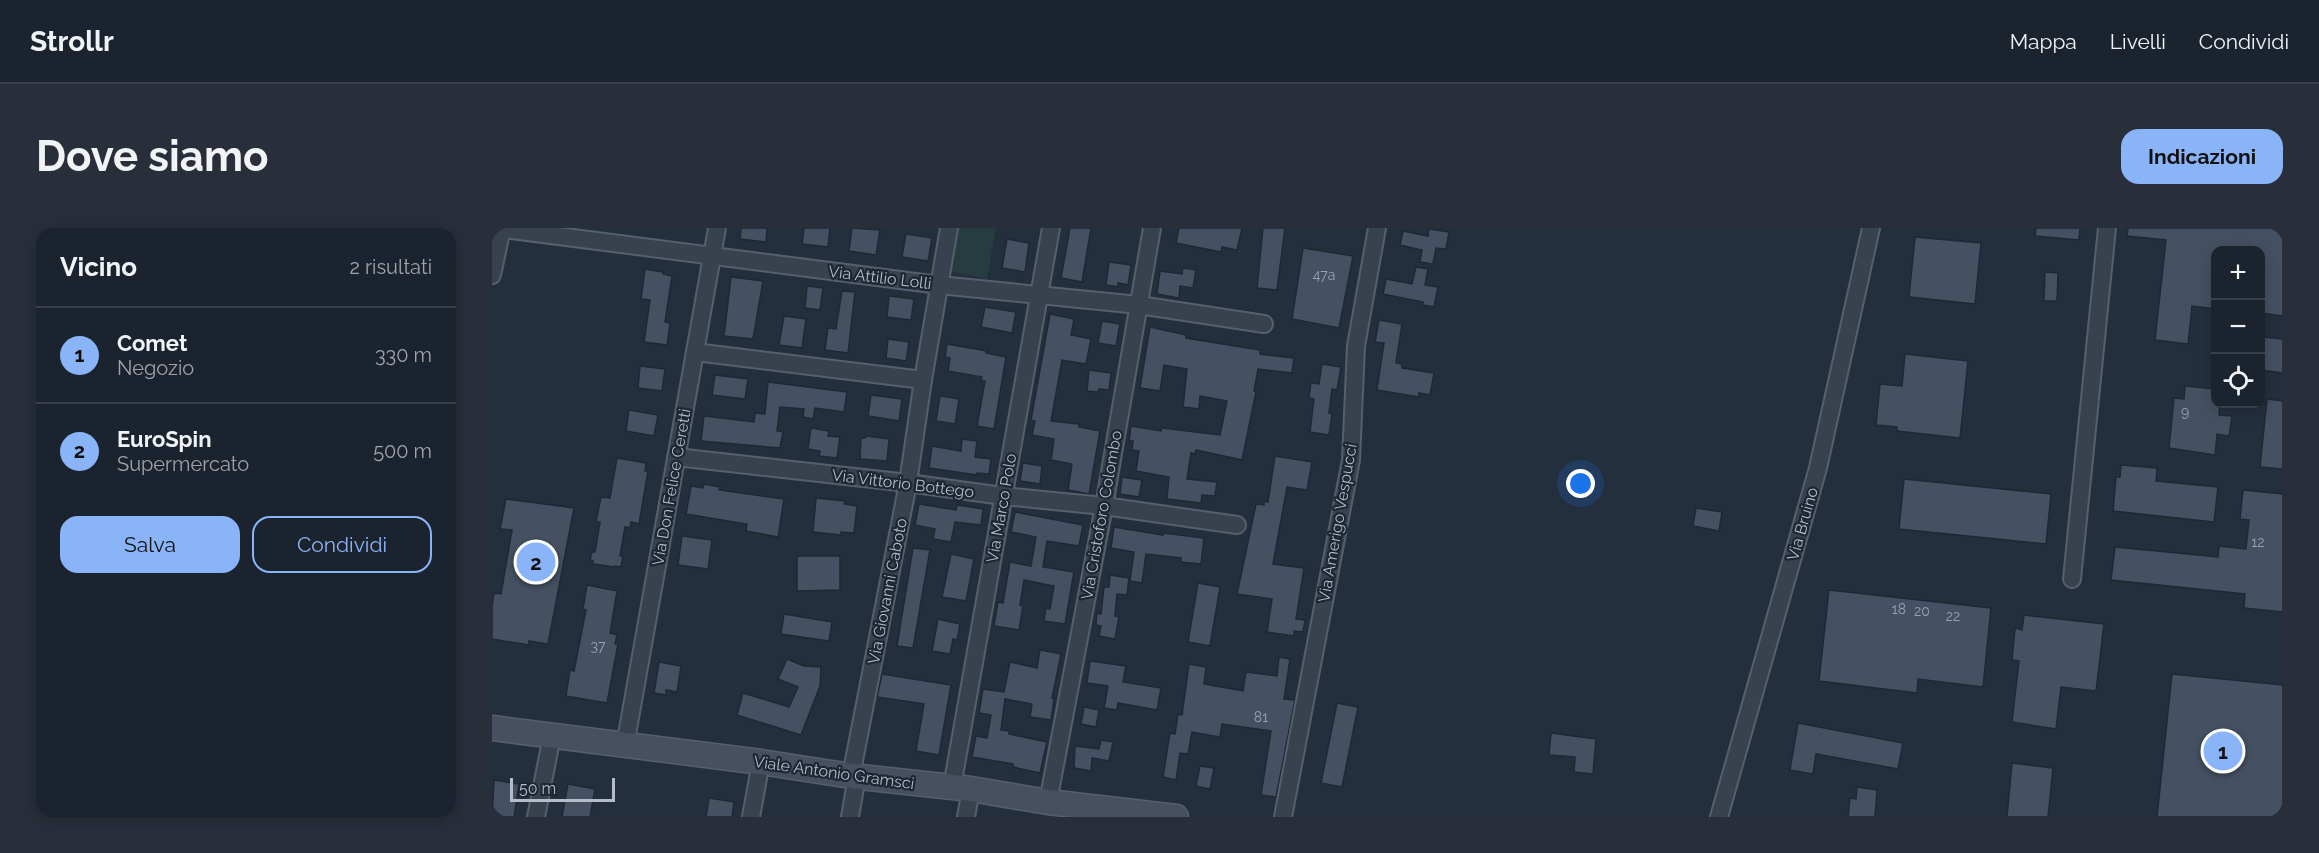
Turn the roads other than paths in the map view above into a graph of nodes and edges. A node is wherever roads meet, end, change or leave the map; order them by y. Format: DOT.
graph roads {
  1 [pos="496,228"];
  2 [pos="502,228"];
  3 [pos="717,228"];
  4 [pos="949,228"];
  5 [pos="1051,228"];
  6 [pos="1152,228"];
  7 [pos="1377,228"];
  8 [pos="1871,228"];
  9 [pos="2107,228"];
  10 [pos="601,235"];
  11 [pos="712,256"];
  12 [pos="492,275"];
  13 [pos="939,285"];
  14 [pos="1039,294"];
  15 [pos="1139,305"];
  16 [pos="1264,324"];
  17 [pos="695,352"];
  18 [pos="923,380"];
  19 [pos="676,457"];
  20 [pos="908,483"];
  21 [pos="1003,496"];
  22 [pos="1104,506"];
  23 [pos="1237,525"];
  24 [pos="2072,579"];
  25 [pos="492,728"];
  26 [pos="552,736"];
  27 [pos="625,746"];
  28 [pos="761,762"];
  29 [pos="854,776"];
  30 [pos="961,788"];
  31 [pos="1048,802"];
  32 [pos="1084,811"];
  33 [pos="536,817"];
  34 [pos="751,817"];
  35 [pos="850,817"];
  36 [pos="966,817"];
  37 [pos="1176,817"];
  38 [pos="1283,817"];
  39 [pos="1719,817"];
  1 -- 2 [label="street, Via Attilio Lolli"];
  2 -- 10 [label="street, Via Attilio Lolli"];
  2 -- 12 [label="street"];
  3 -- 11 [label="street, Via Don Felice Ceretti"];
  4 -- 13 [label="street, Via Giovanni Caboto"];
  5 -- 14 [label="street, Via Marco Polo"];
  6 -- 15 [label="street, Via Cristoforo Colombo"];
  7 -- 38 [label="street, Via Amerigo Vespucci"];
  8 -- 39 [label="street, Via Bruino"];
  9 -- 24 [label="street"];
  10 -- 11 [label="street, Via Attilio Lolli"];
  11 -- 13 [label="street, Via Attilio Lolli"];
  11 -- 17 [label="street, Via Don Felice Ceretti"];
  13 -- 14 [label="street, Via Attilio Lolli"];
  13 -- 18 [label="street, Via Giovanni Caboto"];
  14 -- 15 [label="street, Via Attilio Lolli"];
  14 -- 21 [label="street, Via Marco Polo"];
  15 -- 16 [label="street, Via Attilio Lolli"];
  15 -- 22 [label="street, Via Cristoforo Colombo"];
  17 -- 18 [label="street"];
  17 -- 19 [label="street, Via Don Felice Ceretti"];
  18 -- 20 [label="street, Via Giovanni Caboto"];
  19 -- 20 [label="street, Via Vittorio Bottego"];
  19 -- 27 [label="street, Via Don Felice Ceretti"];
  20 -- 21 [label="street, Via Vittorio Bottego"];
  20 -- 29 [label="street, Via Giovanni Caboto"];
  21 -- 22 [label="street, Via Vittorio Bottego"];
  21 -- 30 [label="street, Via Marco Polo"];
  22 -- 23 [label="street, Via Vittorio Bottego"];
  22 -- 31 [label="street, Via Cristoforo Colombo"];
  25 -- 26 [label="street, Viale Antonio Gramsci"];
  26 -- 27 [label="street, Viale Antonio Gramsci"];
  26 -- 33 [label="street"];
  27 -- 28 [label="street, Viale Antonio Gramsci"];
  28 -- 29 [label="street, Viale Antonio Gramsci"];
  28 -- 34 [label="street"];
  29 -- 30 [label="street, Viale Antonio Gramsci"];
  29 -- 35 [label="street, Via Giovanni Caboto"];
  30 -- 31 [label="street, Viale Antonio Gramsci"];
  30 -- 36 [label="street, Via Marco Polo"];
  31 -- 32 [label="street, Viale Antonio Gramsci"];
  32 -- 37 [label="street, Viale Antonio Gramsci"];
}
